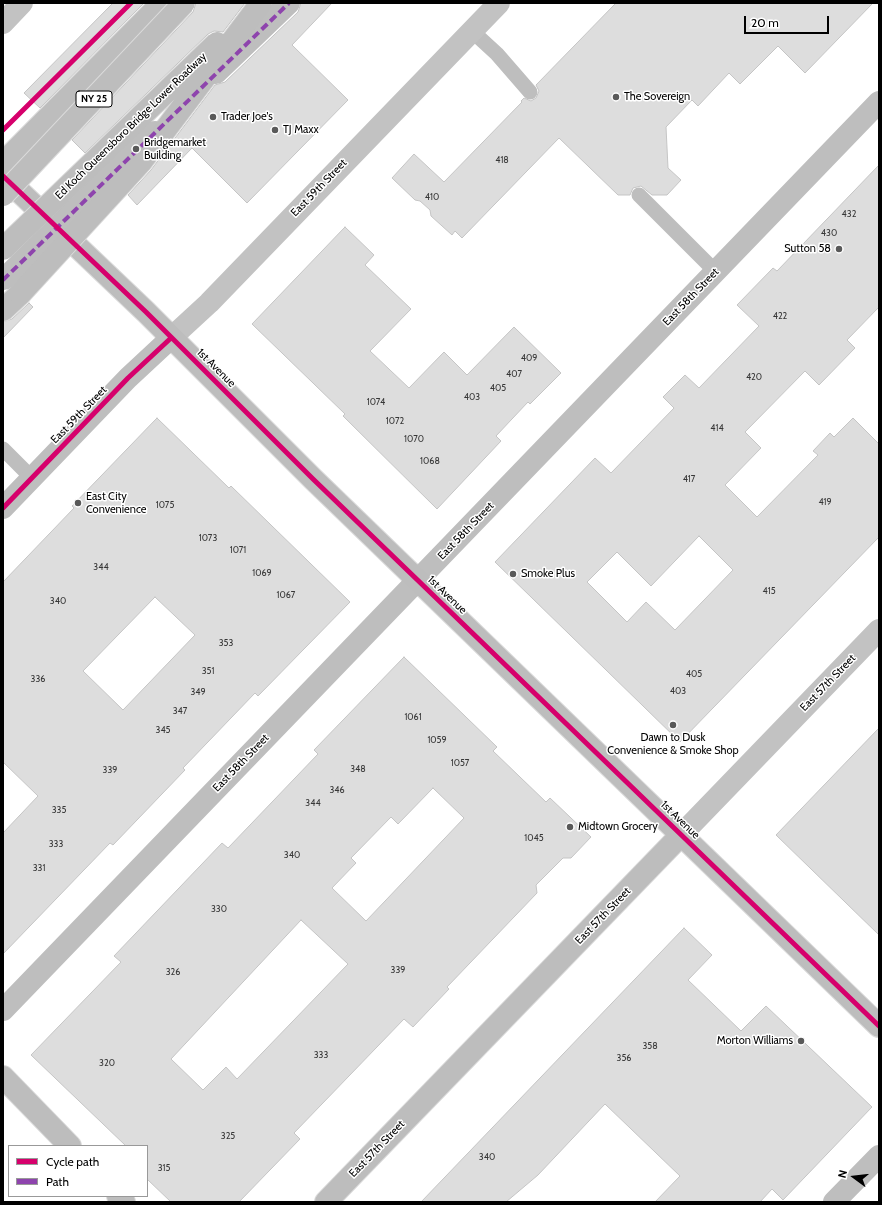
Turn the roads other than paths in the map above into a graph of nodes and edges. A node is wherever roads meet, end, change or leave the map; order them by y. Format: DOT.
graph roads {
  1 [pos="22,3"];
  2 [pos="162,3"];
  3 [pos="170,3"];
  4 [pos="184,3"];
  5 [pos="260,3"];
  6 [pos="289,3"];
  7 [pos="499,3"];
  8 [pos="3,23"];
  9 [pos="472,30"];
  10 [pos="530,92"];
  11 [pos="879,102"];
  12 [pos="3,143"];
  13 [pos="3,163"];
  14 [pos="3,176"];
  15 [pos="3,195"];
  16 [pos="639,195"];
  17 [pos="3,249"];
  18 [pos="716,272"];
  19 [pos="4,279"];
  20 [pos="3,310"];
  21 [pos="171,338"];
  22 [pos="3,449"];
  23 [pos="32,478"];
  24 [pos="3,508"];
  25 [pos="418,581"];
  26 [pos="879,630"];
  27 [pos="681,835"];
  28 [pos="3,1010"];
  29 [pos="879,1026"];
  30 [pos="3,1077"];
  31 [pos="69,1145"];
  32 [pos="879,1156"];
  33 [pos="326,1202"];
  34 [pos="834,1202"];
  1 -- 8 [label="main road"];
  2 -- 13 [label="main road"];
  3 -- 12 [label="main road"];
  4 -- 15 [label="main road, NY 25, bridge"];
  5 -- 17 [label="main road, Ed Koch Queensboro Bridge Lower Roadway, bridge"];
  5 -- 20 [label="main road, bridge"];
  6 -- 19 [label="street, bridge"];
  7 -- 9 [label="main road, East 59th Street"];
  9 -- 10 [label="lane"];
  9 -- 21 [label="main road, East 59th Street"];
  11 -- 18 [label="street, East 58th Street"];
  14 -- 21 [label="main road, 1st Avenue"];
  16 -- 18 [label="lane"];
  18 -- 25 [label="street, East 58th Street"];
  21 -- 23 [label="street, East 59th Street"];
  21 -- 25 [label="main road, 1st Avenue"];
  22 -- 23 [label="lane"];
  23 -- 24 [label="street, East 59th Street"];
  25 -- 27 [label="main road, 1st Avenue"];
  25 -- 28 [label="street, East 58th Street"];
  26 -- 27 [label="main road, East 57th Street"];
  27 -- 29 [label="main road, 1st Avenue"];
  27 -- 33 [label="main road, East 57th Street"];
  30 -- 31 [label="main road"];
  32 -- 34 [label="street"];
}
